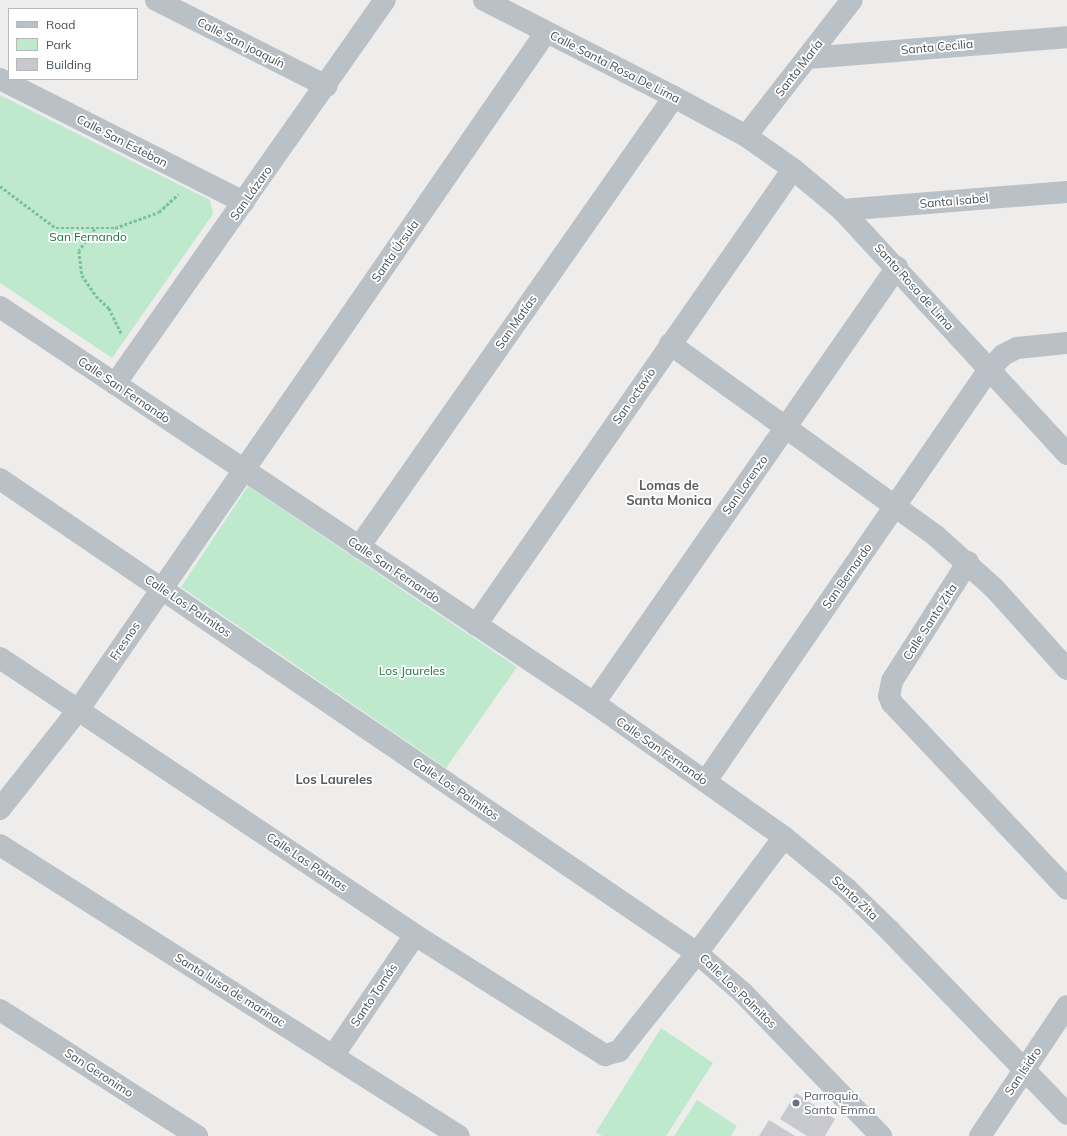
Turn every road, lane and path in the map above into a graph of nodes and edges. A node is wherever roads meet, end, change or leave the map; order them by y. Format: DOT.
graph roads {
  1 [pos="156,0"];
  2 [pos="385,0"];
  3 [pos="484,0"];
  4 [pos="852,0"];
  5 [pos="546,32"];
  6 [pos="1067,37"];
  7 [pos="808,58"];
  8 [pos="0,79"];
  9 [pos="326,86"];
  10 [pos="674,97"];
  11 [pos="746,136"];
  12 [pos="793,169"];
  13 [pos="194,177"];
  14 [pos="0,186"];
  15 [pos="1067,192"];
  16 [pos="244,202"];
  17 [pos="842,210"];
  18 [pos="96,229"];
  19 [pos="897,267"];
  20 [pos="0,307"];
  21 [pos="1067,343"];
  22 [pos="670,344"];
  23 [pos="134,358"];
  24 [pos="989,370"];
  25 [pos="115,384"];
  26 [pos="785,426"];
  27 [pos="1067,454"];
  28 [pos="244,470"];
  29 [pos="0,479"];
  30 [pos="896,506"];
  31 [pos="359,547"];
  32 [pos="968,562"];
  33 [pos="161,588"];
  34 [pos="476,625"];
  35 [pos="0,658"];
  36 [pos="1067,669"];
  37 [pos="594,703"];
  38 [pos="79,709"];
  39 [pos="706,781"];
  40 [pos="0,809"];
  41 [pos="784,837"];
  42 [pos="0,845"];
  43 [pos="1067,889"];
  44 [pos="415,935"];
  45 [pos="697,953"];
  46 [pos="1067,1006"];
  47 [pos="0,1010"];
  48 [pos="333,1056"];
  49 [pos="1024,1068"];
  50 [pos="1067,1114"];
  51 [pos="443,1132"];
  52 [pos="197,1136"];
  53 [pos="881,1136"];
  54 [pos="980,1136"];
  1 -- 9 [label="street, Calle San joaquín"];
  2 -- 9 [label="street, San Lázaro"];
  3 -- 5 [label="street, Calle Santa Rosa De Lima"];
  4 -- 7 [label="street, Santa María"];
  5 -- 10 [label="street, Calle Santa Rosa De Lima"];
  5 -- 28 [label="street, Santa Úrsula"];
  6 -- 7 [label="street, Santa Cecilia"];
  7 -- 11 [label="street, Santa María"];
  8 -- 13 [label="street, Calle San Esteban"];
  9 -- 16 [label="street, San Lázaro"];
  10 -- 11 [label="street, Calle Santa Rosa De Lima"];
  10 -- 31 [label="street, San Matías"];
  11 -- 12 [label="street, Santa Rosa de Lima"];
  12 -- 17 [label="street, Santa Rosa de Lima"];
  12 -- 22 [label="street, San octavio"];
  13 -- 16 [label="street, Calle San Esteban"];
  13 -- 18 [label="path"];
  14 -- 18 [label="path"];
  15 -- 17 [label="street, Santa Isabel"];
  16 -- 23 [label="street, San Lázaro"];
  17 -- 19 [label="street, Santa Rosa de Lima"];
  18 -- 23 [label="path"];
  19 -- 24 [label="street, Santa Rosa de Lima"];
  19 -- 26 [label="street, San Lorenzo"];
  20 -- 25 [label="street, Calle San Fernando"];
  21 -- 24 [label="street, San Bernardo"];
  22 -- 26 [label="street"];
  22 -- 34 [label="street, San octavio"];
  23 -- 25 [label="street, San Lázaro"];
  24 -- 27 [label="street, Santa Rosa de Lima"];
  24 -- 30 [label="street, San Bernardo"];
  25 -- 28 [label="street, Calle San Fernando"];
  26 -- 30 [label="street"];
  26 -- 37 [label="street, San Lorenzo"];
  28 -- 31 [label="street, Calle San Fernando"];
  28 -- 33 [label="street, Fresnos"];
  29 -- 33 [label="street, Calle Los Palmitos"];
  30 -- 32 [label="street"];
  30 -- 39 [label="street, San Bernardo"];
  31 -- 34 [label="street, Calle San Fernando"];
  32 -- 36 [label="street"];
  32 -- 43 [label="street, Calle Santa Zita"];
  33 -- 38 [label="street, Fresnos"];
  33 -- 45 [label="street, Calle Los Palmitos"];
  34 -- 37 [label="street, Calle San Fernando"];
  35 -- 38 [label="street, Calle Las Palmas"];
  37 -- 39 [label="street, Calle San Fernando"];
  38 -- 40 [label="street, Fresnos"];
  38 -- 44 [label="street, Calle Las Palmas"];
  39 -- 41 [label="street, Calle San Fernando"];
  41 -- 45 [label="street"];
  41 -- 49 [label="street, Santa Zita"];
  42 -- 48 [label="street, Santa luisa de marinac"];
  44 -- 45 [label="street, Calle Las Palmas"];
  44 -- 48 [label="street, Santo Tomás"];
  45 -- 53 [label="street, Calle Los Palmitos"];
  46 -- 49 [label="street, San Isidro"];
  47 -- 52 [label="street, San Geronimo"];
  48 -- 51 [label="street, Santa luisa de marinac"];
  49 -- 50 [label="street, Santa Zita"];
  49 -- 54 [label="street, San Isidro"];
}
